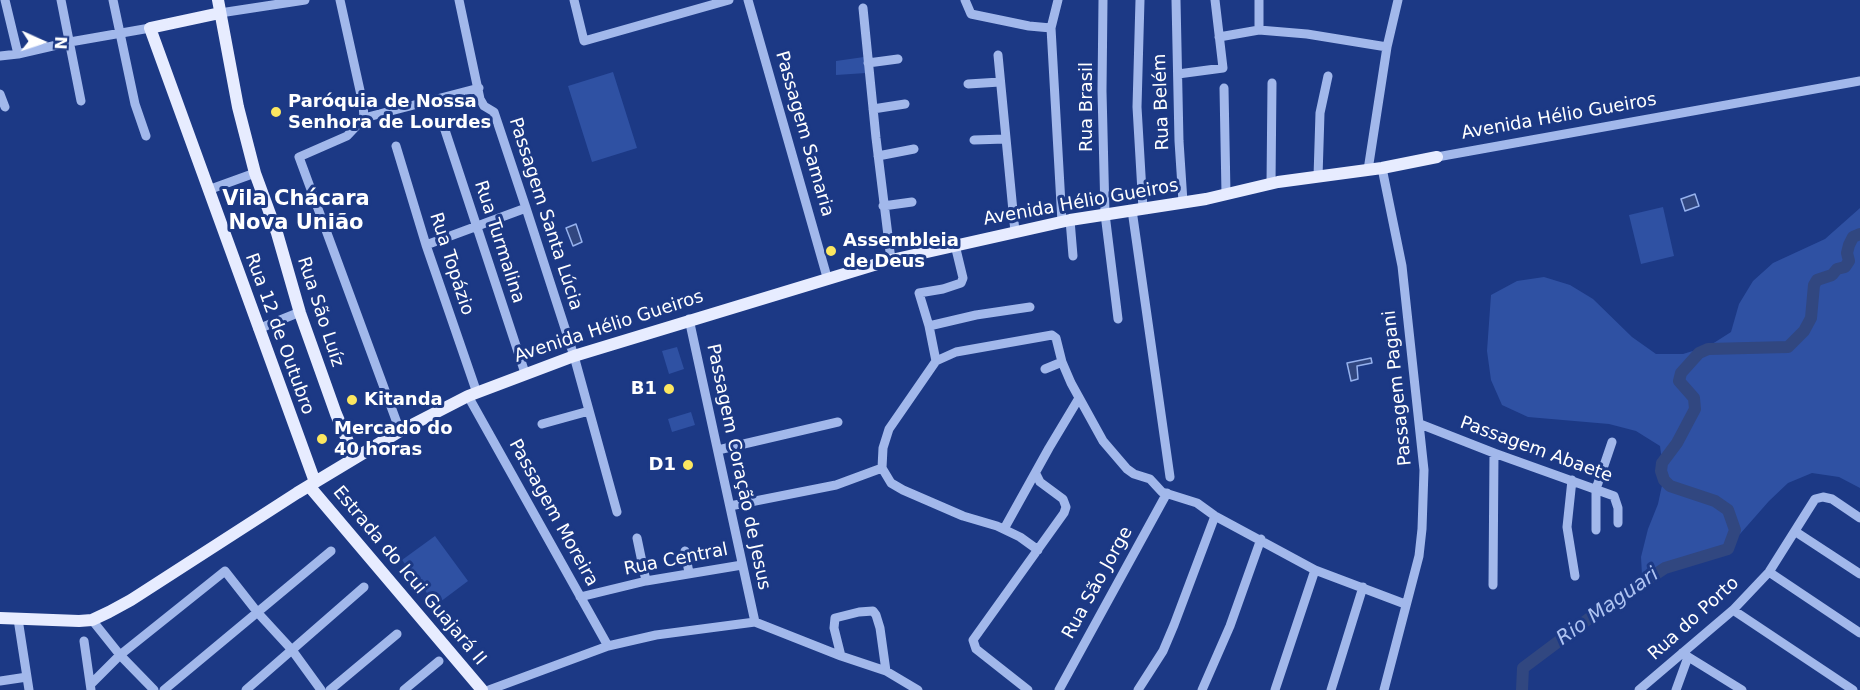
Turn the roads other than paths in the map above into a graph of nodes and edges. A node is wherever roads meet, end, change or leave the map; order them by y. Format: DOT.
graph roads {
  1 [pos="5,0"];
  2 [pos="61,0"];
  3 [pos="113,0"];
  4 [pos="305,0"];
  5 [pos="340,0"];
  6 [pos="459,0"];
  7 [pos="574,0"];
  8 [pos="729,0"];
  9 [pos="748,0"];
  10 [pos="965,0"];
  11 [pos="1058,0"];
  12 [pos="1103,0"];
  13 [pos="1140,0"];
  14 [pos="1176,0"];
  15 [pos="1215,0"];
  16 [pos="1259,0"];
  17 [pos="1398,0"];
  18 [pos="219,6"];
  19 [pos="863,8"];
  20 [pos="4,13"];
  21 [pos="150,28"];
  22 [pos="1051,28"];
  23 [pos="1259,30"];
  24 [pos="119,33"];
  25 [pos="1219,37"];
  26 [pos="70,42"];
  27 [pos="1387,47"];
  28 [pos="18,54"];
  29 [pos="998,55"];
  30 [pos="0,56"];
  31 [pos="898,58"];
  32 [pos="868,63"];
  33 [pos="1178,74"];
  34 [pos="1328,76"];
  35 [pos="1860,81"];
  36 [pos="1000,82"];
  37 [pos="1272,83"];
  38 [pos="968,84"];
  39 [pos="479,88"];
  40 [pos="1224,88"];
  41 [pos="0,94"];
  42 [pos="81,101"];
  43 [pos="905,104"];
  44 [pos="5,107"];
  45 [pos="873,109"];
  46 [pos="364,118"];
  47 [pos="442,121"];
  48 [pos="146,136"];
  49 [pos="974,140"];
  50 [pos="1005,140"];
  51 [pos="396,146"];
  52 [pos="914,149"];
  53 [pos="878,156"];
  54 [pos="1437,157"];
  55 [pos="1382,168"];
  56 [pos="1368,170"];
  57 [pos="255,173"];
  58 [pos="1318,177"];
  59 [pos="1270,184"];
  60 [pos="208,190"];
  61 [pos="1226,194"];
  62 [pos="912,202"];
  63 [pos="1183,202"];
  64 [pos="883,206"];
  65 [pos="526,208"];
  66 [pos="1137,210"];
  67 [pos="1105,214"];
  68 [pos="1066,221"];
  69 [pos="477,227"];
  70 [pos="1015,232"];
  71 [pos="426,245"];
  72 [pos="956,245"];
  73 [pos="1074,256"];
  74 [pos="891,260"];
  75 [pos="827,277"];
  76 [pos="1030,307"];
  77 [pos="300,312"];
  78 [pos="689,319"];
  79 [pos="1118,319"];
  80 [pos="929,326"];
  81 [pos="258,329"];
  82 [pos="574,356"];
  83 [pos="1061,358"];
  84 [pos="936,361"];
  85 [pos="1045,369"];
  86 [pos="525,373"];
  87 [pos="473,394"];
  88 [pos="1079,398"];
  89 [pos="589,411"];
  90 [pos="838,422"];
  91 [pos="542,424"];
  92 [pos="1420,424"];
  93 [pos="400,431"];
  94 [pos="1612,442"];
  95 [pos="718,450"];
  96 [pos="1494,453"];
  97 [pos="355,458"];
  98 [pos="882,468"];
  99 [pos="1036,474"];
  100 [pos="1170,477"];
  101 [pos="1572,480"];
  102 [pos="312,484"];
  103 [pos="1596,489"];
  104 [pos="1167,493"];
  105 [pos="730,506"];
  106 [pos="617,512"];
  107 [pos="1215,516"];
  108 [pos="1860,518"];
  109 [pos="1618,523"];
  110 [pos="1004,529"];
  111 [pos="1596,530"];
  112 [pos="1796,531"];
  113 [pos="636,538"];
  114 [pos="1261,539"];
  115 [pos="1038,550"];
  116 [pos="331,551"];
  117 [pos="685,551"];
  118 [pos="742,565"];
  119 [pos="1315,570"];
  120 [pos="1768,572"];
  121 [pos="689,573"];
  122 [pos="1860,574"];
  123 [pos="1575,576"];
  124 [pos="646,581"];
  125 [pos="1493,585"];
  126 [pos="364,587"];
  127 [pos="1363,587"];
  128 [pos="580,597"];
  129 [pos="1405,604"];
  130 [pos="1733,610"];
  131 [pos="258,613"];
  132 [pos="0,618"];
  133 [pos="18,619"];
  134 [pos="92,620"];
  135 [pos="755,622"];
  136 [pos="1860,633"];
  137 [pos="397,634"];
  138 [pos="84,641"];
  139 [pos="608,646"];
  140 [pos="292,650"];
  141 [pos="1685,655"];
  142 [pos="120,656"];
  143 [pos="841,656"];
  144 [pos="439,661"];
  145 [pos="886,671"];
  146 [pos="27,677"];
  147 [pos="0,681"];
  148 [pos="91,687"];
  149 [pos="29,690"];
  150 [pos="154,690"];
  151 [pos="165,690"];
  152 [pos="246,690"];
  153 [pos="321,690"];
  154 [pos="330,690"];
  155 [pos="404,690"];
  156 [pos="482,690"];
  157 [pos="489,690"];
  158 [pos="918,690"];
  159 [pos="1028,690"];
  160 [pos="1059,690"];
  161 [pos="1138,690"];
  162 [pos="1202,690"];
  163 [pos="1275,690"];
  164 [pos="1331,690"];
  165 [pos="1384,690"];
  166 [pos="1639,690"];
  167 [pos="1676,690"];
  168 [pos="1742,690"];
  169 [pos="1853,690"];
  1 -- 20 [label="street"];
  2 -- 26 [label="street"];
  3 -- 24 [label="street"];
  4 -- 18 [label="street"];
  5 -- 46 [label="street"];
  6 -- 39 [label="street, Passagem Santa Lúcia"];
  7 -- 8 [label="street"];
  9 -- 75 [label="street, Passagem Samaria"];
  10 -- 22 [label="street"];
  11 -- 22 [label="street"];
  12 -- 67 [label="street, Rua Brasil"];
  13 -- 66 [label="street"];
  14 -- 33 [label="street, Rua Belém"];
  15 -- 25 [label="street"];
  16 -- 23 [label="street"];
  17 -- 27 [label="street"];
  18 -- 21 [label="main road"];
  18 -- 57 [label="main road, Rua São Luíz"];
  19 -- 32 [label="street"];
  20 -- 28 [label="street"];
  21 -- 24 [label="street"];
  21 -- 60 [label="main road, Rua 12 de Outubro"];
  22 -- 68 [label="street"];
  23 -- 25 [label="street"];
  23 -- 27 [label="street"];
  24 -- 26 [label="street"];
  24 -- 48 [label="street"];
  25 -- 33 [label="street"];
  26 -- 28 [label="street"];
  26 -- 42 [label="street"];
  27 -- 56 [label="street"];
  28 -- 30 [label="street"];
  29 -- 36 [label="street"];
  31 -- 32 [label="street"];
  32 -- 45 [label="street"];
  33 -- 63 [label="street, Rua Belém"];
  34 -- 58 [label="street"];
  35 -- 54 [label="street, Avenida Hélio Gueiros"];
  36 -- 38 [label="street"];
  36 -- 50 [label="street"];
  37 -- 59 [label="street"];
  39 -- 46 [label="street"];
  39 -- 65 [label="street, Passagem Santa Lúcia"];
  40 -- 61 [label="street"];
  41 -- 44 [label="street"];
  43 -- 45 [label="street"];
  45 -- 53 [label="street"];
  46 -- 93 [label="street"];
  47 -- 69 [label="street, Rua Turmalina"];
  49 -- 50 [label="street"];
  50 -- 70 [label="street"];
  51 -- 71 [label="street, Rua Topázio"];
  52 -- 53 [label="street"];
  53 -- 64 [label="street"];
  54 -- 55 [label="main road, Avenida Hélio Gueiros"];
  55 -- 56 [label="main road, Avenida Hélio Gueiros"];
  55 -- 92 [label="street, Passagem Pagani"];
  56 -- 58 [label="main road, Avenida Hélio Gueiros"];
  57 -- 60 [label="street"];
  57 -- 77 [label="main road, Rua São Luíz"];
  58 -- 59 [label="main road, Avenida Hélio Gueiros"];
  59 -- 61 [label="main road, Avenida Hélio Gueiros"];
  60 -- 81 [label="main road, Rua 12 de Outubro"];
  61 -- 63 [label="main road, Avenida Hélio Gueiros"];
  62 -- 64 [label="street"];
  63 -- 66 [label="main road, Avenida Hélio Gueiros"];
  64 -- 74 [label="street"];
  65 -- 69 [label="street"];
  65 -- 82 [label="street, Passagem Santa Lúcia"];
  66 -- 67 [label="main road, Avenida Hélio Gueiros"];
  66 -- 100 [label="street"];
  67 -- 68 [label="main road, Avenida Hélio Gueiros"];
  67 -- 79 [label="street, Rua Brasil"];
  68 -- 70 [label="main road, Avenida Hélio Gueiros"];
  68 -- 73 [label="street"];
  69 -- 71 [label="street"];
  69 -- 86 [label="street, Rua Turmalina"];
  70 -- 72 [label="main road, Avenida Hélio Gueiros"];
  71 -- 87 [label="street, Rua Topázio"];
  72 -- 74 [label="main road, Avenida Hélio Gueiros"];
  72 -- 80 [label="street"];
  74 -- 75 [label="main road, Avenida Hélio Gueiros"];
  75 -- 78 [label="main road, Avenida Hélio Gueiros"];
  76 -- 80 [label="street"];
  77 -- 81 [label="street"];
  77 -- 97 [label="main road, Rua São Luíz"];
  78 -- 82 [label="main road, Avenida Hélio Gueiros"];
  78 -- 95 [label="street, Passagem Coração de Jesus"];
  80 -- 84 [label="street"];
  81 -- 102 [label="main road, Rua 12 de Outubro"];
  82 -- 86 [label="main road, Avenida Hélio Gueiros"];
  82 -- 89 [label="street, Passagem Santa Lúcia"];
  83 -- 84 [label="street"];
  83 -- 85 [label="street"];
  83 -- 88 [label="street"];
  84 -- 98 [label="street"];
  86 -- 87 [label="main road, Avenida Hélio Gueiros"];
  87 -- 93 [label="main road, Avenida Hélio Gueiros"];
  87 -- 128 [label="street, Passagem Moreira"];
  88 -- 99 [label="street"];
  88 -- 104 [label="street"];
  89 -- 91 [label="street"];
  89 -- 106 [label="street, Passagem Santa Lúcia"];
  90 -- 95 [label="street"];
  92 -- 96 [label="street, Passagem Abaete"];
  92 -- 129 [label="street, Passagem Pagani"];
  93 -- 97 [label="main road, Avenida Hélio Gueiros"];
  94 -- 103 [label="street"];
  95 -- 105 [label="street, Passagem Coração de Jesus"];
  96 -- 101 [label="street, Passagem Abaete"];
  96 -- 125 [label="street"];
  97 -- 102 [label="main road, Avenida Hélio Gueiros"];
  98 -- 105 [label="street"];
  98 -- 110 [label="street"];
  99 -- 110 [label="street"];
  99 -- 115 [label="street"];
  101 -- 103 [label="street, Passagem Abaete"];
  101 -- 123 [label="street"];
  102 -- 134 [label="main road, Avenida Hélio Gueiros"];
  102 -- 156 [label="main road, Estrada do Icui Guajará II"];
  103 -- 109 [label="street, Passagem Abaete"];
  103 -- 111 [label="street"];
  104 -- 107 [label="street"];
  104 -- 160 [label="street, Rua São Jorge"];
  105 -- 118 [label="street, Passagem Coração de Jesus"];
  107 -- 114 [label="street"];
  107 -- 161 [label="street"];
  108 -- 112 [label="street, Rua do Porto"];
  110 -- 115 [label="street"];
  112 -- 120 [label="street, Rua do Porto"];
  112 -- 122 [label="street"];
  113 -- 124 [label="street"];
  114 -- 119 [label="street"];
  114 -- 162 [label="street"];
  115 -- 159 [label="street"];
  116 -- 131 [label="street"];
  117 -- 121 [label="street"];
  118 -- 121 [label="street, Rua Central"];
  118 -- 135 [label="street, Passagem Coração de Jesus"];
  119 -- 127 [label="street"];
  119 -- 163 [label="street"];
  120 -- 130 [label="street, Rua do Porto"];
  120 -- 136 [label="street"];
  121 -- 124 [label="street, Rua Central"];
  124 -- 128 [label="street, Rua Central"];
  126 -- 140 [label="street"];
  127 -- 129 [label="street"];
  127 -- 164 [label="street"];
  128 -- 139 [label="street, Passagem Moreira"];
  129 -- 165 [label="street, Passagem Pagani"];
  130 -- 141 [label="street, Rua do Porto"];
  130 -- 169 [label="street"];
  131 -- 140 [label="street"];
  131 -- 142 [label="street"];
  131 -- 151 [label="street"];
  132 -- 133 [label="main road"];
  133 -- 134 [label="main road"];
  133 -- 146 [label="street"];
  134 -- 142 [label="street"];
  135 -- 139 [label="street"];
  135 -- 143 [label="street"];
  137 -- 154 [label="street"];
  138 -- 148 [label="street"];
  139 -- 157 [label="street"];
  140 -- 152 [label="street"];
  140 -- 153 [label="street"];
  141 -- 166 [label="street, Rua do Porto"];
  141 -- 167 [label="street"];
  141 -- 168 [label="street"];
  142 -- 148 [label="street"];
  142 -- 150 [label="street"];
  143 -- 145 [label="street"];
  143 -- 145 [label="street"];
  144 -- 155 [label="street"];
  145 -- 158 [label="street"];
  146 -- 147 [label="street"];
  146 -- 149 [label="street"];
}
